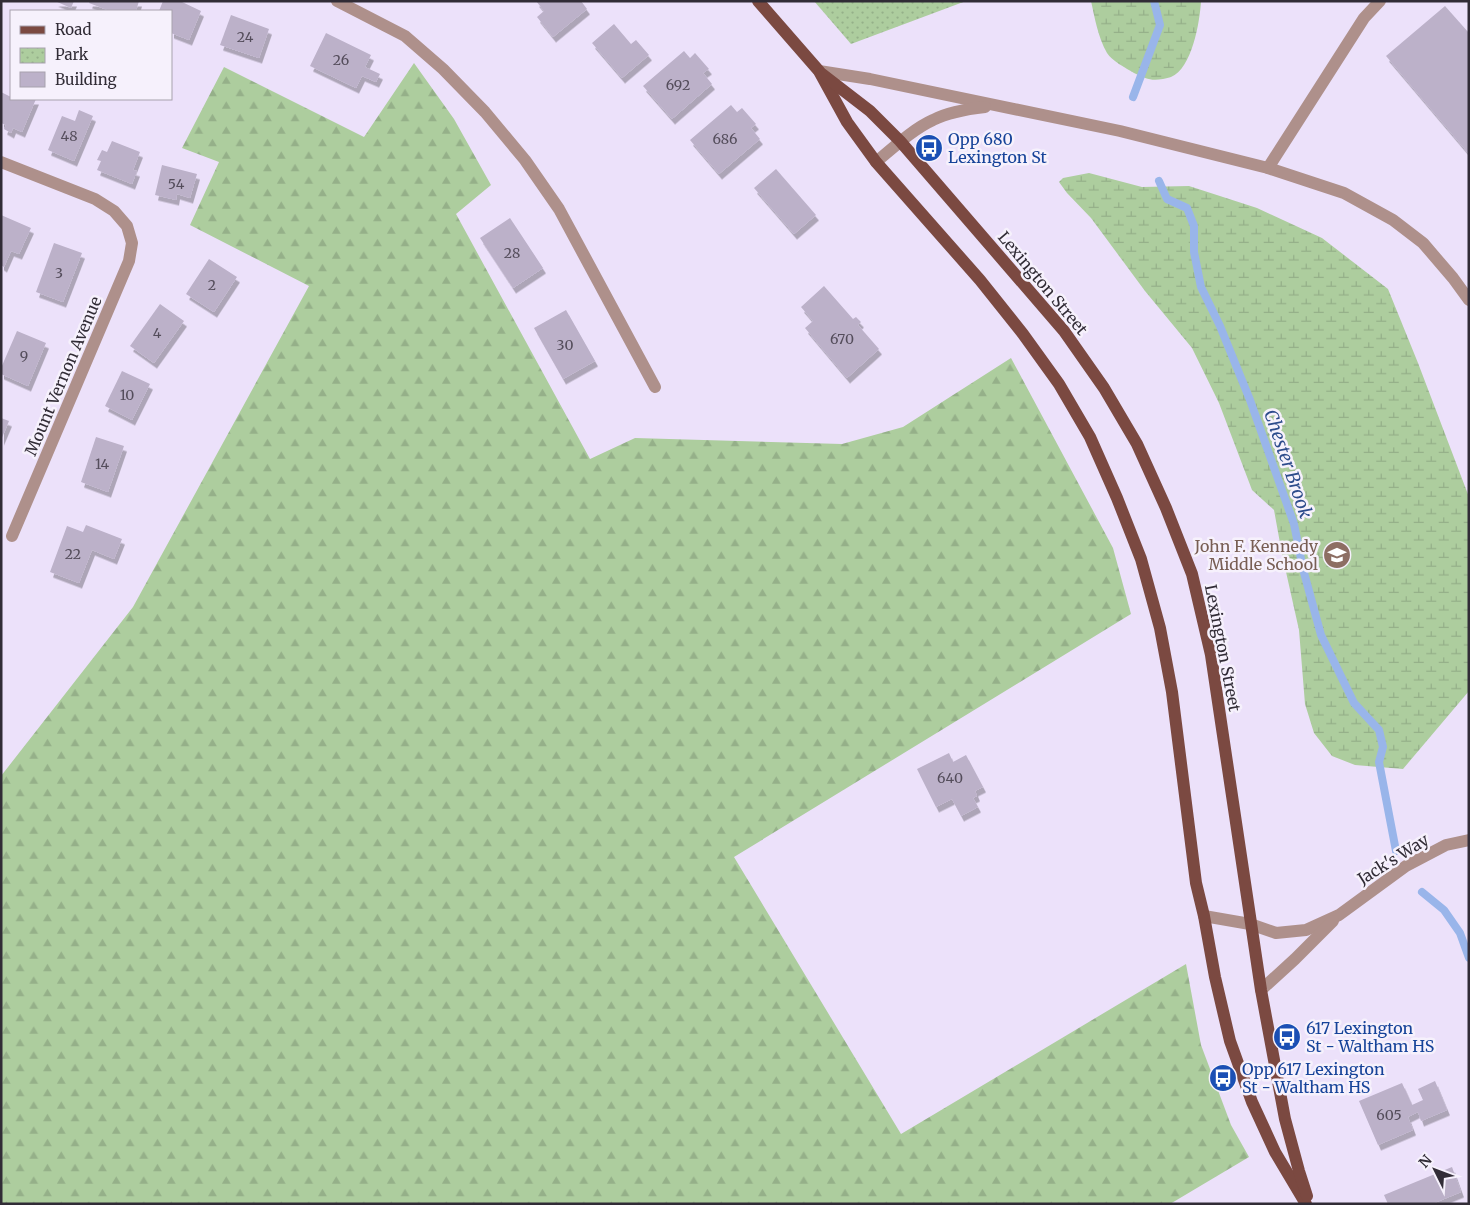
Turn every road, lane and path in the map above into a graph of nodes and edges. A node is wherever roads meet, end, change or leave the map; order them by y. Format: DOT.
graph roads {
  1 [pos="337,1"];
  2 [pos="758,1"];
  3 [pos="1380,1"];
  4 [pos="818,71"];
  5 [pos="995,106"];
  6 [pos="900,141"];
  7 [pos="1,162"];
  8 [pos="876,162"];
  9 [pos="1268,168"];
  10 [pos="1469,300"];
  11 [pos="655,387"];
  12 [pos="12,536"];
  13 [pos="1469,840"];
  14 [pos="1339,914"];
  15 [pos="1204,916"];
  16 [pos="1250,924"];
  17 [pos="1260,990"];
  18 [pos="1306,1204"];
  19 [pos="1310,1204"];
  1 -- 11 [label="street"];
  2 -- 4 [label="main road, Lexington Street"];
  3 -- 9 [label="street"];
  4 -- 5 [label="street"];
  4 -- 6 [label="main road, Lexington Street"];
  4 -- 8 [label="main road, Lexington Street"];
  5 -- 6 [label="street"];
  5 -- 9 [label="street"];
  6 -- 8 [label="street"];
  6 -- 16 [label="main road, Lexington Street"];
  7 -- 12 [label="street, Mount Vernon Avenue"];
  8 -- 15 [label="main road, Lexington Street"];
  9 -- 10 [label="street"];
  13 -- 14 [label="street, Jack's Way"];
  14 -- 16 [label="street, Jack's Way"];
  14 -- 17 [label="street, Jack's Way"];
  15 -- 16 [label="street, Jack's Way"];
  15 -- 18 [label="main road, Lexington Street"];
  16 -- 17 [label="main road, Lexington Street"];
  17 -- 19 [label="main road, Lexington Street"];
}
